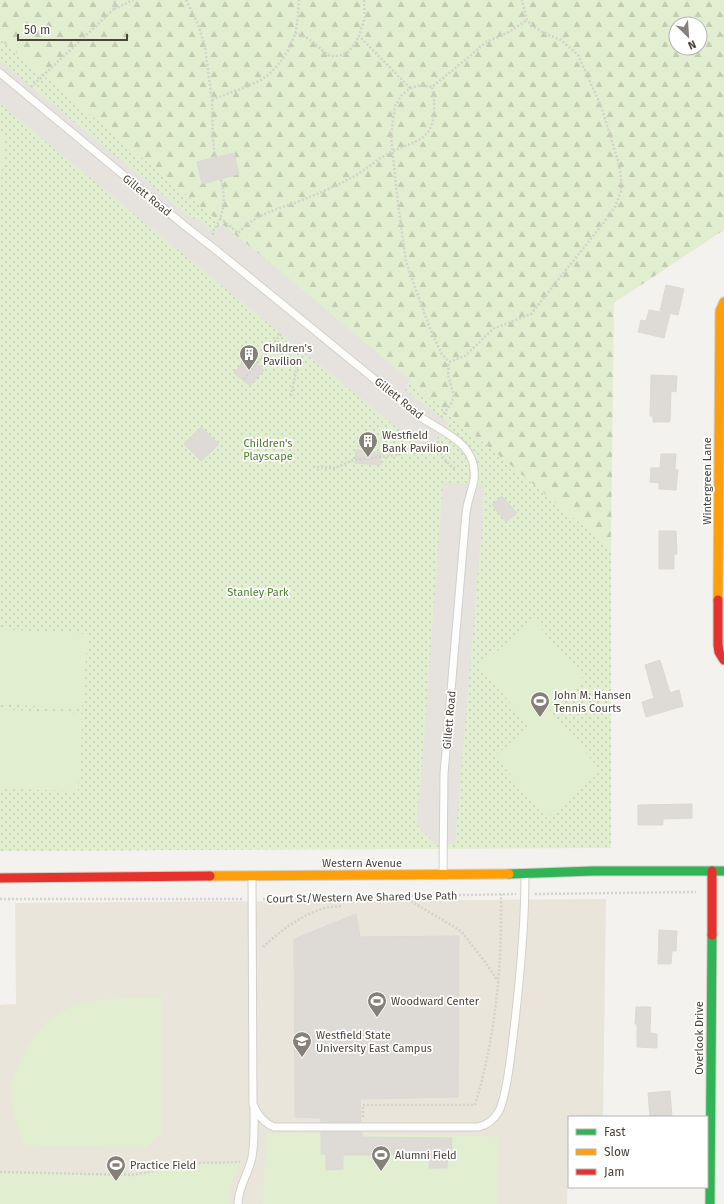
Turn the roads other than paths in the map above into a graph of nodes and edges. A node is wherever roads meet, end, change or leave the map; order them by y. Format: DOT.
graph roads {
  1 [pos="0,73"];
  2 [pos="724,302"];
  3 [pos="724,660"];
  4 [pos="712,871"];
  5 [pos="724,871"];
  6 [pos="525,874"];
  7 [pos="443,875"];
  8 [pos="252,876"];
  9 [pos="0,878"];
  10 [pos="254,1104"];
  11 [pos="238,1204"];
  12 [pos="710,1204"];
  1 -- 7 [label="lane, Gillett Road"];
  2 -- 3 [label="main road, Wintergreen Lane"];
  4 -- 5 [label="main road, Western Avenue"];
  4 -- 6 [label="main road, Western Avenue"];
  4 -- 12 [label="main road, Overlook Drive"];
  6 -- 7 [label="main road, Western Avenue"];
  6 -- 10 [label="lane"];
  7 -- 8 [label="main road, Western Avenue"];
  8 -- 9 [label="main road, Western Avenue"];
  8 -- 10 [label="lane"];
  10 -- 11 [label="lane"];
}
